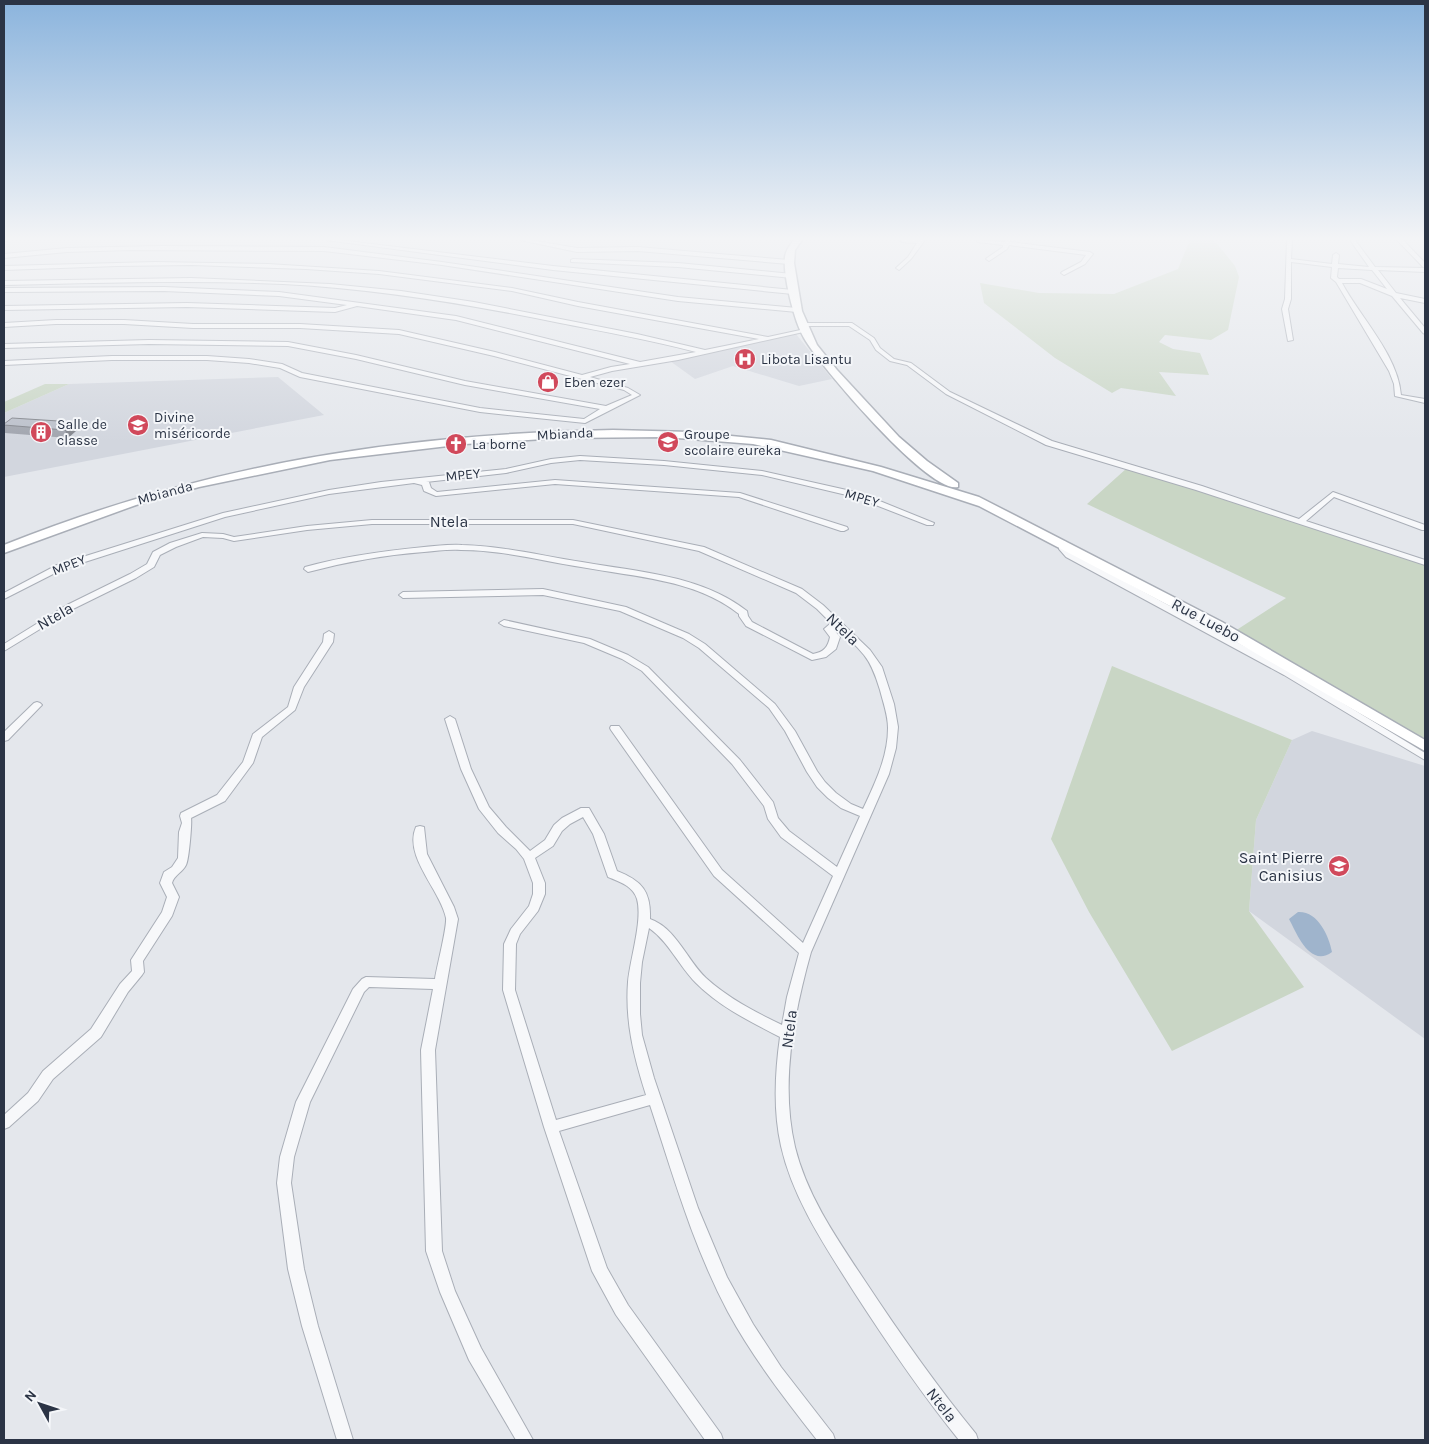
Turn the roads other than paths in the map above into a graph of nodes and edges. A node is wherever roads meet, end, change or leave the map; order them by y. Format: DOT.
graph roads {
  1 [pos="41,307"];
  2 [pos="258,307"];
  3 [pos="345,307"];
  4 [pos="382,307"];
  5 [pos="499,307"];
  6 [pos="597,307"];
  7 [pos="749,307"];
  8 [pos="1285,307"];
  9 [pos="1352,307"];
  10 [pos="1406,307"];
  11 [pos="4,308"];
  12 [pos="797,310"];
  13 [pos="4,325"];
  14 [pos="804,328"];
  15 [pos="1425,332"];
  16 [pos="768,339"];
  17 [pos="1290,340"];
  18 [pos="4,346"];
  19 [pos="703,352"];
  20 [pos="4,363"];
  21 [pos="639,364"];
  22 [pos="582,377"];
  23 [pos="1425,401"];
  24 [pos="607,408"];
  25 [pos="416,480"];
  26 [pos="982,503"];
  27 [pos="1300,522"];
  28 [pos="930,523"];
  29 [pos="1425,528"];
  30 [pos="844,529"];
  31 [pos="1062,543"];
  32 [pos="4,549"];
  33 [pos="1425,563"];
  34 [pos="308,569"];
  35 [pos="403,595"];
  36 [pos="4,596"];
  37 [pos="504,623"];
  38 [pos="837,623"];
  39 [pos="330,634"];
  40 [pos="4,648"];
  41 [pos="37,705"];
  42 [pos="450,719"];
  43 [pos="615,728"];
  44 [pos="4,738"];
  45 [pos="1425,746"];
  46 [pos="1425,757"];
  47 [pos="866,814"];
  48 [pos="420,830"];
  49 [pos="529,857"];
  50 [pos="839,874"];
  51 [pos="645,922"];
  52 [pos="805,952"];
  53 [pos="440,984"];
  54 [pos="787,1034"];
  55 [pos="654,1098"];
  56 [pos="4,1123"];
  57 [pos="551,1127"];
  58 [pos="346,1440"];
  59 [pos="525,1440"];
  60 [pos="715,1440"];
  61 [pos="827,1440"];
  62 [pos="970,1440"];
  1 -- 11 [label="street"];
  2 -- 3 [label="street"];
  4 -- 21 [label="street"];
  5 -- 19 [label="street"];
  6 -- 16 [label="street"];
  7 -- 12 [label="street"];
  8 -- 17 [label="street"];
  9 -- 23 [label="street"];
  10 -- 15 [label="street"];
  12 -- 14 [label="street"];
  13 -- 22 [label="street"];
  14 -- 16 [label="street"];
  14 -- 26 [label="street"];
  14 -- 27 [label="street"];
  16 -- 19 [label="street"];
  18 -- 24 [label="street"];
  19 -- 21 [label="street"];
  20 -- 24 [label="street"];
  21 -- 22 [label="street"];
  22 -- 24 [label="street"];
  25 -- 28 [label="street, MPEY"];
  25 -- 30 [label="street"];
  25 -- 36 [label="street, MPEY"];
  26 -- 31 [label="street, Rue Luebo"];
  26 -- 32 [label="street, Mbianda"];
  27 -- 29 [label="street"];
  27 -- 33 [label="street"];
  31 -- 45 [label="street, Rue Luebo"];
  31 -- 46 [label="street"];
  34 -- 38 [label="street"];
  35 -- 47 [label="street"];
  37 -- 50 [label="street"];
  38 -- 40 [label="street, Ntela"];
  38 -- 47 [label="street, Ntela"];
  39 -- 56 [label="street"];
  41 -- 44 [label="street"];
  42 -- 49 [label="street"];
  43 -- 52 [label="street"];
  47 -- 50 [label="street, Ntela"];
  48 -- 53 [label="street"];
  49 -- 51 [label="street"];
  49 -- 57 [label="street"];
  50 -- 52 [label="street, Ntela"];
  51 -- 54 [label="street"];
  51 -- 55 [label="street"];
  52 -- 54 [label="street, Ntela"];
  53 -- 58 [label="street"];
  53 -- 59 [label="street"];
  54 -- 62 [label="street, Ntela"];
  55 -- 57 [label="street"];
  55 -- 61 [label="street"];
  57 -- 60 [label="street"];
}
